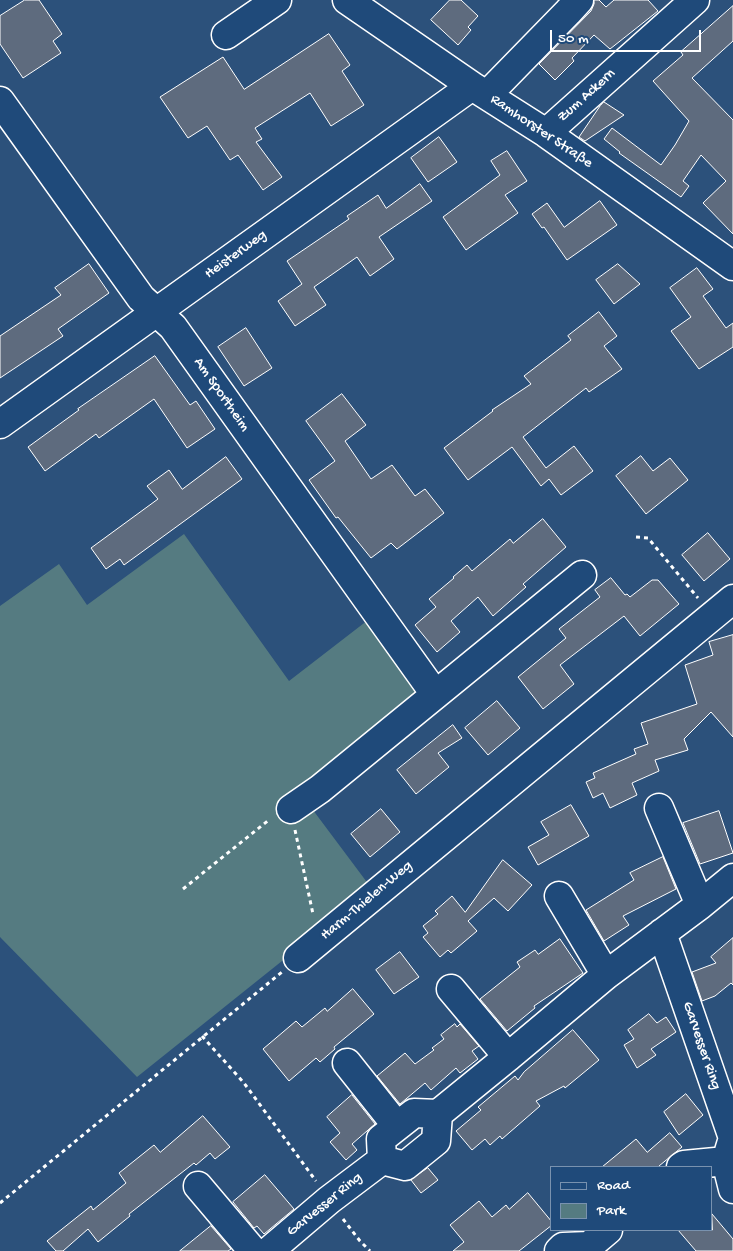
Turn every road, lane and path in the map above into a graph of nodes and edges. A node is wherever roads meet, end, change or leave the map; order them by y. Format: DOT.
graph roads {
  1 [pos="277,0"];
  2 [pos="347,0"];
  3 [pos="579,0"];
  4 [pos="694,0"];
  5 [pos="226,34"];
  6 [pos="479,90"];
  7 [pos="0,101"];
  8 [pos="546,133"];
  9 [pos="733,266"];
  10 [pos="156,312"];
  11 [pos="0,424"];
  12 [pos="636,536"];
  13 [pos="582,575"];
  14 [pos="723,607"];
  15 [pos="436,694"];
  16 [pos="659,808"];
  17 [pos="291,810"];
  18 [pos="733,878"];
  19 [pos="183,889"];
  20 [pos="559,896"];
  21 [pos="700,905"];
  22 [pos="662,933"];
  23 [pos="319,941"];
  24 [pos="298,958"];
  25 [pos="606,975"];
  26 [pos="451,989"];
  27 [pos="202,1036"];
  28 [pos="508,1057"];
  29 [pos="347,1063"];
  30 [pos="438,1114"];
  31 [pos="397,1126"];
  32 [pos="382,1160"];
  33 [pos="726,1161"];
  34 [pos="682,1166"];
  35 [pos="198,1186"];
  36 [pos="733,1189"];
  37 [pos="329,1200"];
  38 [pos="0,1203"];
  39 [pos="595,1242"];
  40 [pos="253,1251"];
  41 [pos="269,1251"];
  42 [pos="370,1251"];
  43 [pos="559,1251"];
  1 -- 5 [label="street"];
  2 -- 6 [label="street, Ramhorster Straße"];
  3 -- 6 [label="street, Heisterweg"];
  4 -- 8 [label="street, Zum Ackern"];
  6 -- 8 [label="street, Ramhorster Straße"];
  6 -- 10 [label="street, Heisterweg"];
  7 -- 10 [label="street, Am Sportheim"];
  8 -- 9 [label="street, Ramhorster Straße"];
  10 -- 11 [label="street, Heisterweg"];
  10 -- 15 [label="street, Am Sportheim"];
  12 -- 14 [label="path"];
  13 -- 15 [label="street"];
  14 -- 23 [label="street, Harm-Thielen-Weg"];
  15 -- 17 [label="street"];
  16 -- 21 [label="street"];
  17 -- 19 [label="path"];
  17 -- 23 [label="path"];
  18 -- 21 [label="street"];
  20 -- 25 [label="street"];
  21 -- 22 [label="street"];
  22 -- 25 [label="street"];
  22 -- 33 [label="street, Garvesser Ring"];
  23 -- 24 [label="street, Harm-Thielen-Weg"];
  24 -- 27 [label="path"];
  25 -- 28 [label="street"];
  26 -- 28 [label="street"];
  27 -- 37 [label="path"];
  27 -- 38 [label="path"];
  28 -- 30 [label="street"];
  29 -- 31 [label="street"];
  30 -- 31 [label="street"];
  30 -- 32 [label="street"];
  31 -- 32 [label="street"];
  32 -- 37 [label="street, Garvesser Ring"];
  33 -- 34 [label="street"];
  33 -- 36 [label="street, Garvesser Ring"];
  35 -- 40 [label="street"];
  37 -- 41 [label="street, Garvesser Ring"];
  37 -- 42 [label="path"];
  39 -- 43 [label="street"];
}
